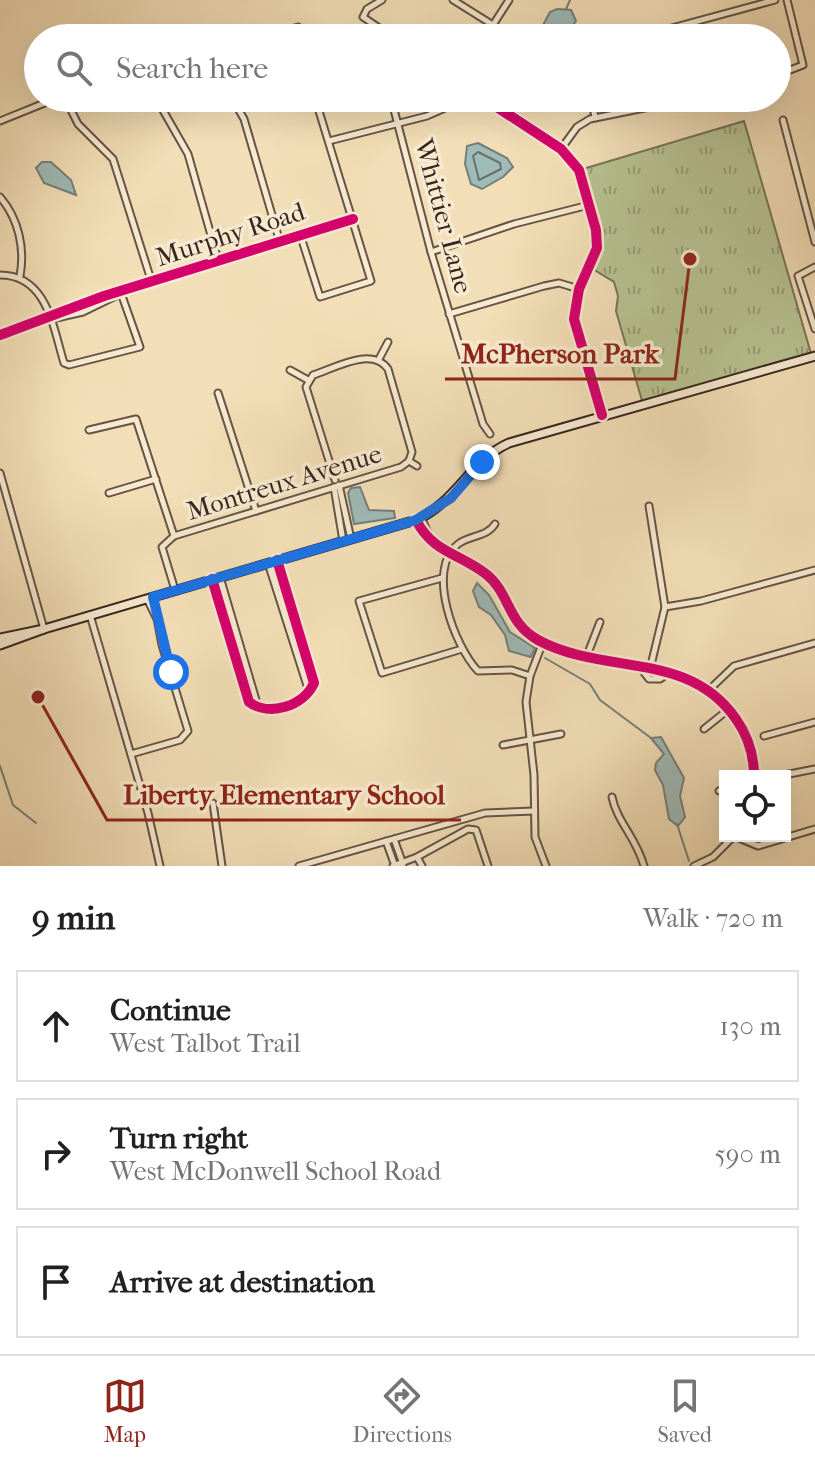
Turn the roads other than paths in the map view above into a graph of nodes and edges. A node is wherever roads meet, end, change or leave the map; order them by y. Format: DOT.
graph roads {
  1 [pos="382,0"];
  2 [pos="453,0"];
  3 [pos="509,0"];
  4 [pos="775,0"];
  5 [pos="787,0"];
  6 [pos="373,24"];
  7 [pos="491,24"];
  8 [pos="494,24"];
  9 [pos="687,24"];
  10 [pos="791,70"];
  11 [pos="24,111"];
  12 [pos="72,112"];
  13 [pos="164,112"];
  14 [pos="240,112"];
  15 [pos="320,112"];
  16 [pos="396,112"];
  17 [pos="433,112"];
  18 [pos="504,112"];
  19 [pos="594,112"];
  20 [pos="621,112"];
  21 [pos="595,117"];
  22 [pos="783,120"];
  23 [pos="0,121"];
  24 [pos="399,122"];
  25 [pos="329,141"];
  26 [pos="561,149"];
  27 [pos="0,197"];
  28 [pos="589,205"];
  29 [pos="3,206"];
  30 [pos="353,219"];
  31 [pos="300,234"];
  32 [pos="279,239"];
  33 [pos="815,242"];
  34 [pos="431,252"];
  35 [pos="218,261"];
  36 [pos="815,267"];
  37 [pos="0,275"];
  38 [pos="20,276"];
  39 [pos="152,283"];
  40 [pos="579,289"];
  41 [pos="121,293"];
  42 [pos="449,314"];
  43 [pos="51,319"];
  44 [pos="815,329"];
  45 [pos="0,335"];
  46 [pos="388,342"];
  47 [pos="815,356"];
  48 [pos="379,359"];
  49 [pos="290,370"];
  50 [pos="308,380"];
  51 [pos="218,393"];
  52 [pos="602,415"];
  53 [pos="89,430"];
  54 [pos="490,434"];
  55 [pos="409,461"];
  56 [pos="417,466"];
  57 [pos="0,473"];
  58 [pos="156,479"];
  59 [pos="336,485"];
  60 [pos="109,493"];
  61 [pos="649,506"];
  62 [pos="256,511"];
  63 [pos="419,518"];
  64 [pos="495,524"];
  65 [pos="174,536"];
  66 [pos="347,540"];
  67 [pos="448,555"];
  68 [pos="273,561"];
  69 [pos="815,570"];
  70 [pos="282,577"];
  71 [pos="216,578"];
  72 [pos="442,578"];
  73 [pos="274,580"];
  74 [pos="175,590"];
  75 [pos="225,596"];
  76 [pos="150,598"];
  77 [pos="218,598"];
  78 [pos="665,607"];
  79 [pos="90,615"];
  80 [pos="600,622"];
  81 [pos="44,629"];
  82 [pos="0,638"];
  83 [pos="543,642"];
  84 [pos="815,643"];
  85 [pos="0,645"];
  86 [pos="462,649"];
  87 [pos="586,658"];
  88 [pos="638,665"];
  89 [pos="651,665"];
  90 [pos="672,671"];
  91 [pos="530,676"];
  92 [pos="710,689"];
  93 [pos="310,693"];
  94 [pos="255,707"];
  95 [pos="729,709"];
  96 [pos="815,722"];
  97 [pos="704,729"];
  98 [pos="561,734"];
  99 [pos="764,736"];
  100 [pos="530,740"];
  101 [pos="503,745"];
  102 [pos="131,754"];
  103 [pos="815,769"];
  104 [pos="753,770"];
  105 [pos="791,774"];
  106 [pos="612,797"];
  107 [pos="213,803"];
  108 [pos="534,811"];
  109 [pos="815,829"];
  110 [pos="791,836"];
  111 [pos="390,840"];
  112 [pos="728,842"];
  113 [pos="748,842"];
  114 [pos="771,842"];
  115 [pos="417,857"];
  116 [pos="403,864"];
  117 [pos="160,866"];
  118 [pos="222,866"];
  119 [pos="299,866"];
  120 [pos="394,866"];
  121 [pos="422,866"];
  122 [pos="488,866"];
  123 [pos="546,866"];
  124 [pos="644,866"];
  125 [pos="694,866"];
  1 -- 6 [label="street"];
  2 -- 7 [label="street"];
  3 -- 8 [label="street"];
  4 -- 9 [label="street"];
  5 -- 10 [label="street"];
  11 -- 23 [label="street"];
  12 -- 39 [label="street"];
  13 -- 35 [label="street"];
  14 -- 32 [label="street"];
  15 -- 25 [label="street"];
  16 -- 24 [label="street, Whittier Lane"];
  17 -- 24 [label="street"];
  18 -- 26 [label="street"];
  19 -- 21 [label="street"];
  20 -- 21 [label="street"];
  21 -- 26 [label="street"];
  22 -- 33 [label="street"];
  24 -- 25 [label="street"];
  24 -- 34 [label="street, Whittier Lane"];
  25 -- 30 [label="street"];
  26 -- 28 [label="street"];
  27 -- 29 [label="street"];
  28 -- 34 [label="street"];
  28 -- 40 [label="street"];
  29 -- 38 [label="street"];
  30 -- 31 [label="street, Murphy Road"];
  30 -- 31 [label="street"];
  31 -- 32 [label="street, Murphy Road"];
  32 -- 35 [label="street, Murphy Road"];
  34 -- 42 [label="street, Whittier Lane"];
  35 -- 39 [label="street, Murphy Road"];
  36 -- 44 [label="street"];
  37 -- 38 [label="street"];
  38 -- 43 [label="street"];
  39 -- 41 [label="street, Murphy Road"];
  40 -- 42 [label="street"];
  40 -- 52 [label="street"];
  41 -- 43 [label="street, Murphy Road"];
  41 -- 43 [label="street"];
  42 -- 54 [label="street, Whittier Lane"];
  43 -- 45 [label="street, Murphy Road"];
  46 -- 48 [label="street"];
  47 -- 52 [label="main road"];
  48 -- 50 [label="street"];
  48 -- 55 [label="street"];
  49 -- 50 [label="street"];
  50 -- 59 [label="street"];
  51 -- 62 [label="street"];
  52 -- 63 [label="main road"];
  53 -- 58 [label="street"];
  55 -- 56 [label="street, Montreux Avenue"];
  55 -- 59 [label="street, Montreux Avenue"];
  57 -- 81 [label="street"];
  58 -- 60 [label="street"];
  58 -- 65 [label="street"];
  59 -- 62 [label="street, Montreux Avenue"];
  59 -- 66 [label="street"];
  61 -- 78 [label="street"];
  62 -- 65 [label="street, Montreux Avenue"];
  63 -- 66 [label="main road"];
  63 -- 67 [label="street"];
  64 -- 67 [label="street"];
  65 -- 74 [label="street, Montreux Avenue"];
  66 -- 68 [label="main road"];
  67 -- 72 [label="street"];
  67 -- 83 [label="street"];
  68 -- 70 [label="street"];
  68 -- 71 [label="main road"];
  68 -- 73 [label="street"];
  69 -- 78 [label="street"];
  70 -- 73 [label="street"];
  70 -- 93 [label="street"];
  71 -- 74 [label="main road"];
  71 -- 75 [label="street"];
  71 -- 77 [label="street"];
  72 -- 86 [label="street"];
  72 -- 86 [label="street"];
  73 -- 93 [label="street"];
  74 -- 76 [label="main road"];
  75 -- 77 [label="street"];
  75 -- 94 [label="street"];
  76 -- 79 [label="main road"];
  76 -- 102 [label="street"];
  77 -- 94 [label="street"];
  78 -- 89 [label="street"];
  79 -- 81 [label="main road"];
  79 -- 102 [label="street"];
  80 -- 87 [label="street"];
  81 -- 82 [label="main road"];
  81 -- 85 [label="main road"];
  83 -- 87 [label="street"];
  83 -- 91 [label="street"];
  84 -- 92 [label="street"];
  86 -- 91 [label="street"];
  87 -- 88 [label="street"];
  88 -- 89 [label="street"];
  88 -- 90 [label="street"];
  89 -- 90 [label="street"];
  90 -- 92 [label="street"];
  91 -- 100 [label="street"];
  92 -- 95 [label="street"];
  93 -- 94 [label="street"];
  95 -- 97 [label="street"];
  95 -- 104 [label="street"];
  96 -- 99 [label="street"];
  98 -- 100 [label="street"];
  100 -- 101 [label="street"];
  100 -- 108 [label="street"];
  102 -- 117 [label="street"];
  103 -- 105 [label="street"];
  106 -- 124 [label="street"];
  107 -- 118 [label="street"];
  108 -- 111 [label="street"];
  108 -- 123 [label="street"];
  109 -- 110 [label="street"];
  111 -- 116 [label="street"];
  111 -- 119 [label="street"];
  111 -- 120 [label="street"];
  112 -- 125 [label="street"];
  113 -- 114 [label="street"];
  115 -- 116 [label="street"];
  115 -- 121 [label="street"];
  115 -- 122 [label="street"];
  116 -- 120 [label="street"];
}
